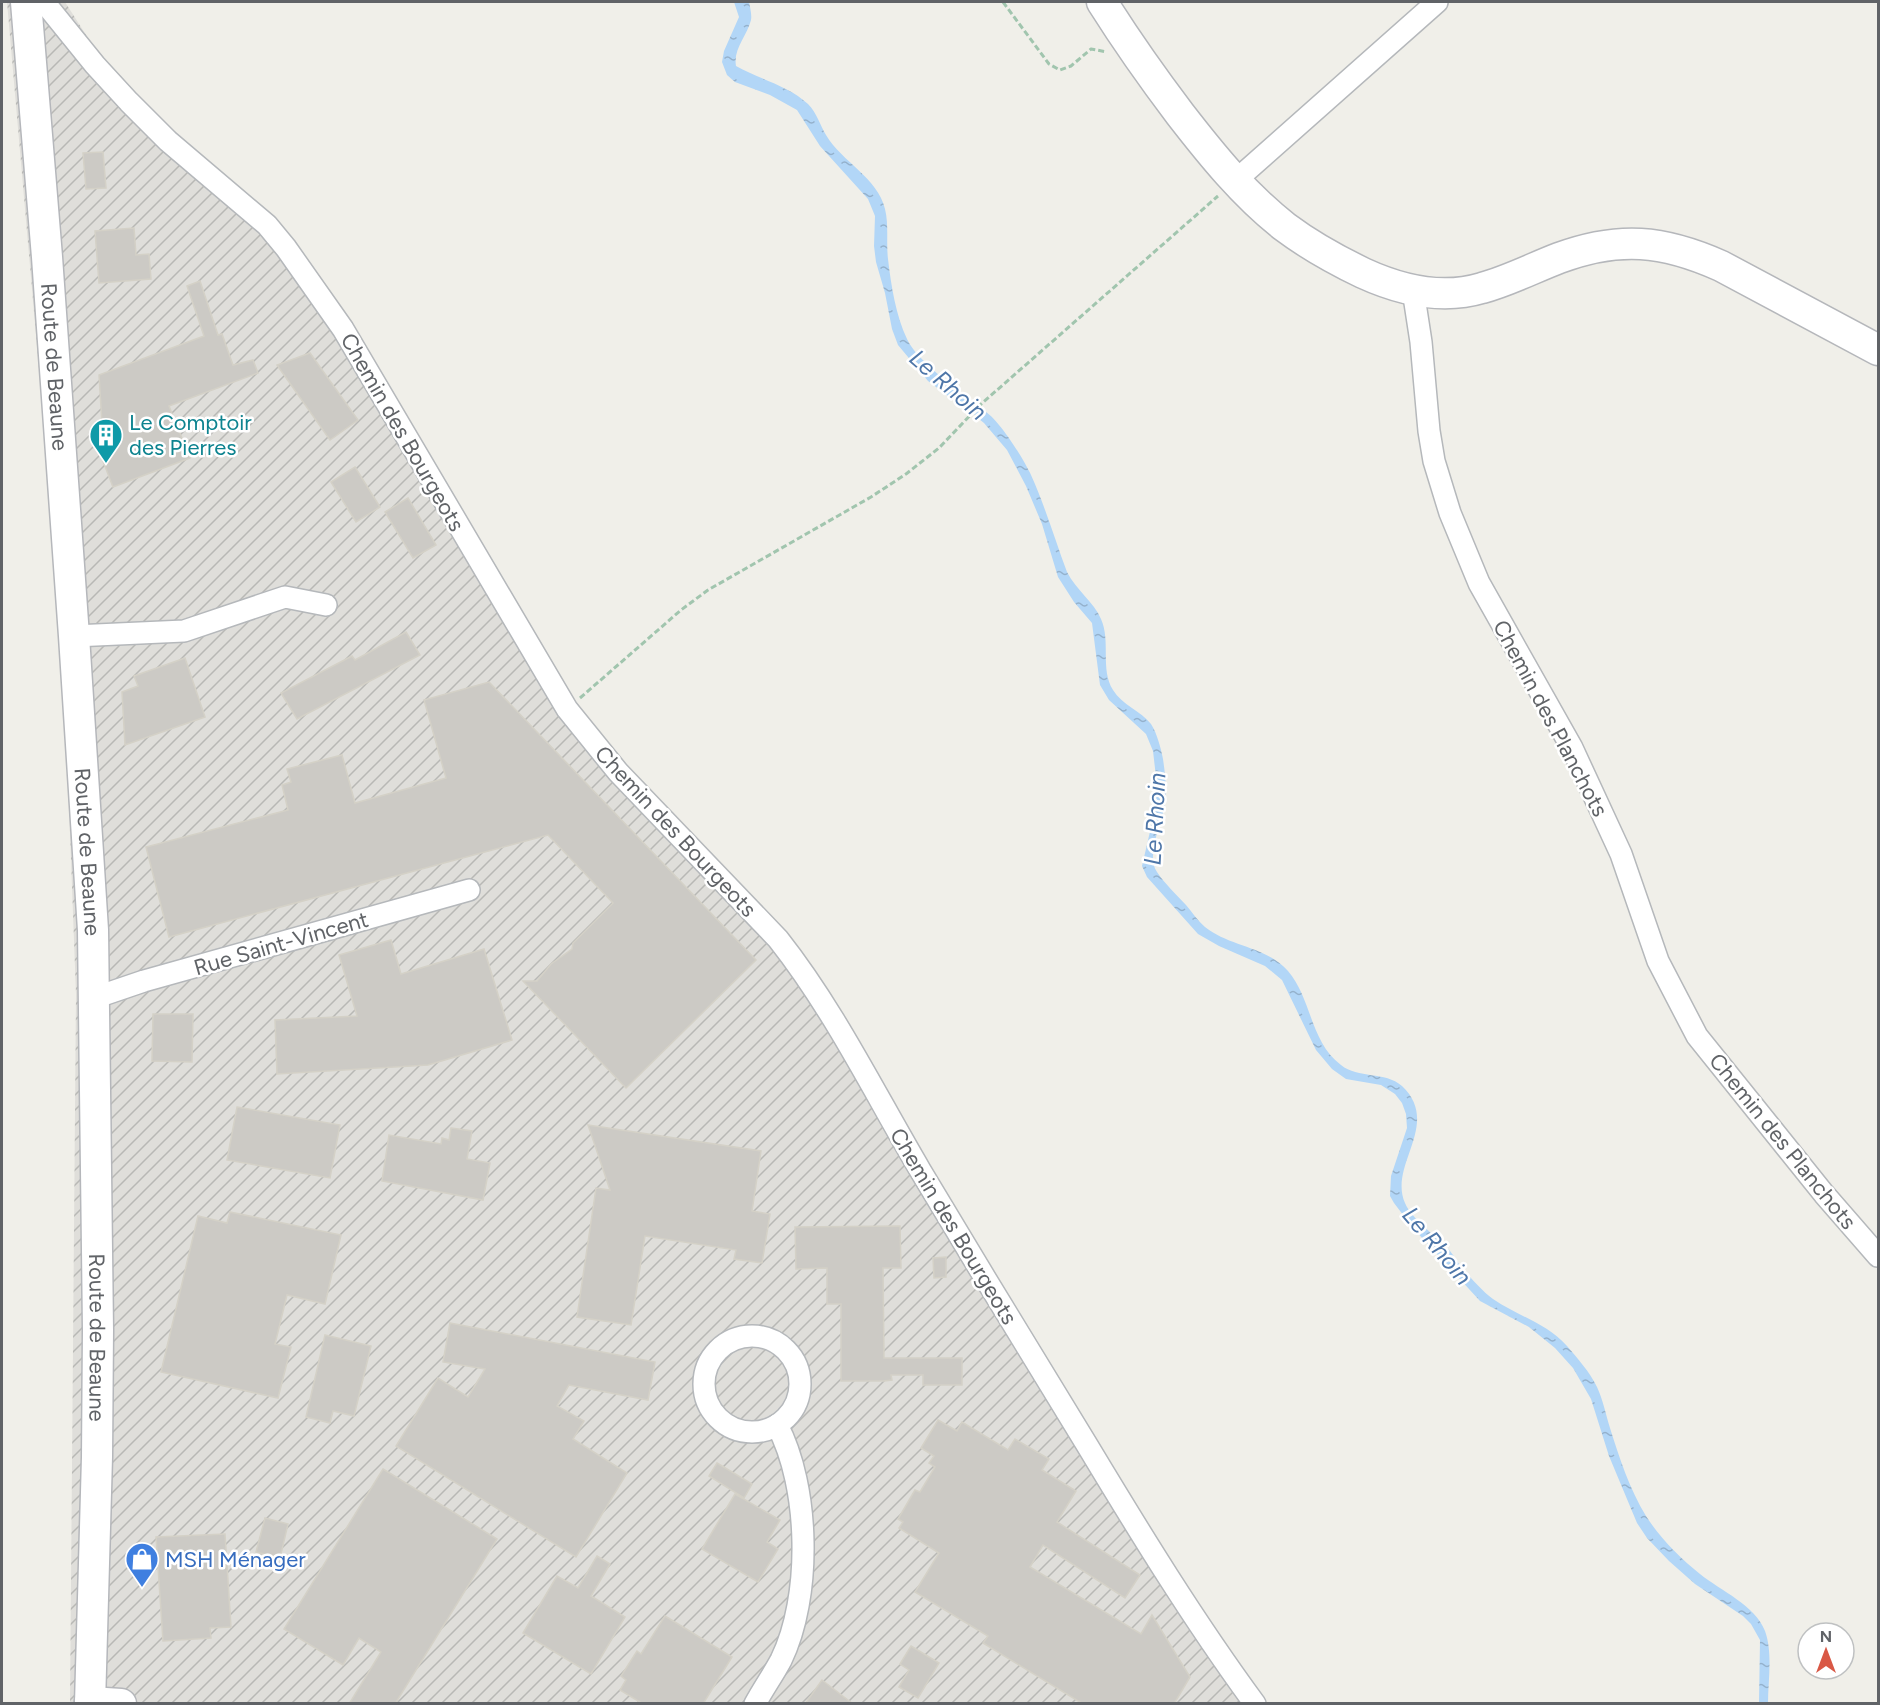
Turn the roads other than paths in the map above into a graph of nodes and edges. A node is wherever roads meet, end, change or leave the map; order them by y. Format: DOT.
graph roads {
  1 [pos="26,2"];
  2 [pos="44,2"];
  3 [pos="1102,2"];
  4 [pos="1437,2"];
  5 [pos="1235,181"];
  6 [pos="1413,290"];
  7 [pos="1878,350"];
  8 [pos="326,605"];
  9 [pos="74,636"];
  10 [pos="469,890"];
  11 [pos="94,998"];
  12 [pos="1878,1256"];
  13 [pos="777,1425"];
  14 [pos="90,1703"];
  15 [pos="121,1704"];
  16 [pos="754,1704"];
  17 [pos="1255,1704"];
  1 -- 9 [label="main road, Route de Beaune"];
  2 -- 17 [label="street, Chemin des Bourgeots"];
  3 -- 5 [label="main road"];
  4 -- 5 [label="street"];
  5 -- 6 [label="main road"];
  6 -- 7 [label="main road"];
  6 -- 12 [label="street, Chemin des Planchots"];
  8 -- 9 [label="street"];
  9 -- 11 [label="main road, Route de Beaune"];
  10 -- 11 [label="street, Rue Saint-Vincent"];
  11 -- 14 [label="main road, Route de Beaune"];
  13 -- 13 [label="street"];
  13 -- 16 [label="street"];
  14 -- 15 [label="main road"];
}
